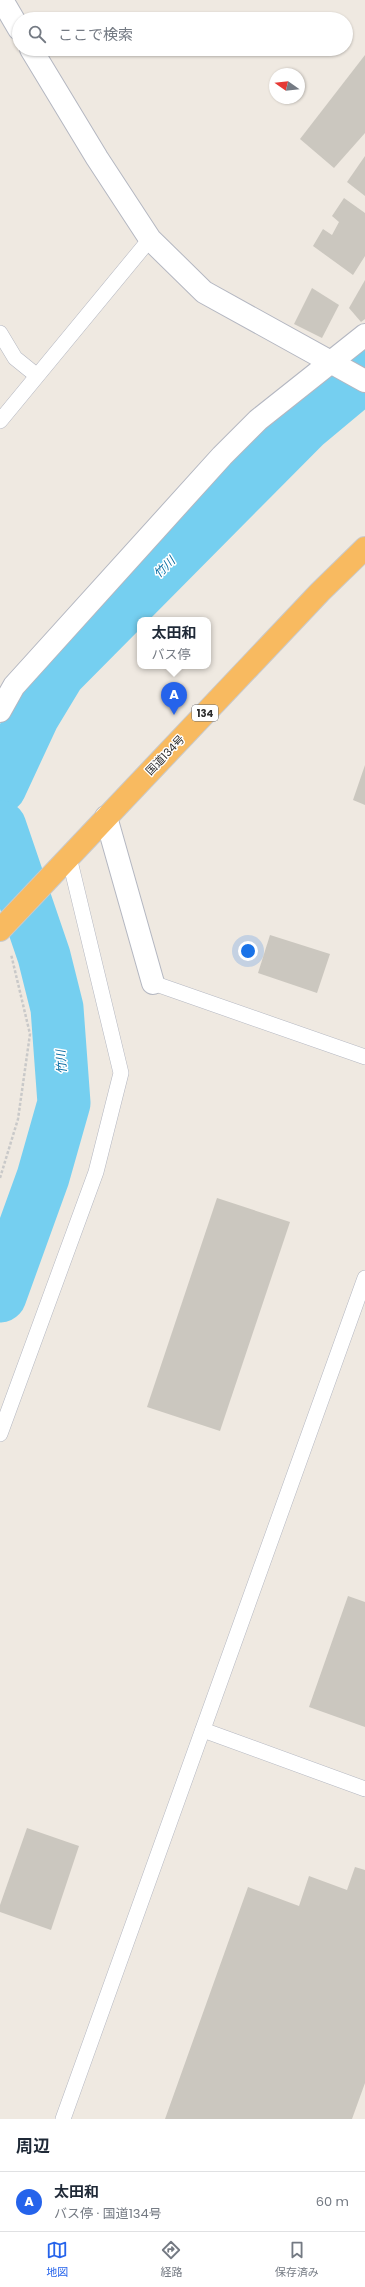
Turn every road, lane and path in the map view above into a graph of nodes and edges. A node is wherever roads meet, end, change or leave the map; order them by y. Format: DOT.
graph roads {
  1 [pos="2,0"];
  2 [pos="12,17"];
  3 [pos="35,56"];
  4 [pos="150,239"];
  5 [pos="0,333"];
  6 [pos="365,335"];
  7 [pos="330,361"];
  8 [pos="36,375"];
  9 [pos="365,381"];
  10 [pos="0,421"];
  11 [pos="365,548"];
  12 [pos="0,711"];
  13 [pos="106,817"];
  14 [pos="69,857"];
  15 [pos="0,930"];
  16 [pos="10,951"];
  17 [pos="153,983"];
  18 [pos="365,1057"];
  19 [pos="0,1178"];
  20 [pos="365,1278"];
  21 [pos="0,1434"];
  22 [pos="203,1730"];
  23 [pos="365,1789"];
  24 [pos="63,2119"];
  1 -- 2 [label="street"];
  3 -- 4 [label="street"];
  4 -- 7 [label="street"];
  4 -- 8 [label="lane"];
  5 -- 8 [label="lane"];
  6 -- 7 [label="street"];
  7 -- 9 [label="street"];
  7 -- 12 [label="street"];
  8 -- 10 [label="lane"];
  11 -- 13 [label="highway, 国道134号 / 134"];
  13 -- 14 [label="highway, 国道134号 / 134"];
  13 -- 17 [label="street"];
  14 -- 15 [label="highway, 国道134号 / 134"];
  14 -- 21 [label="lane"];
  16 -- 19 [label="path"];
  17 -- 18 [label="lane"];
  20 -- 22 [label="lane"];
  22 -- 23 [label="lane"];
  22 -- 24 [label="lane"];
}
